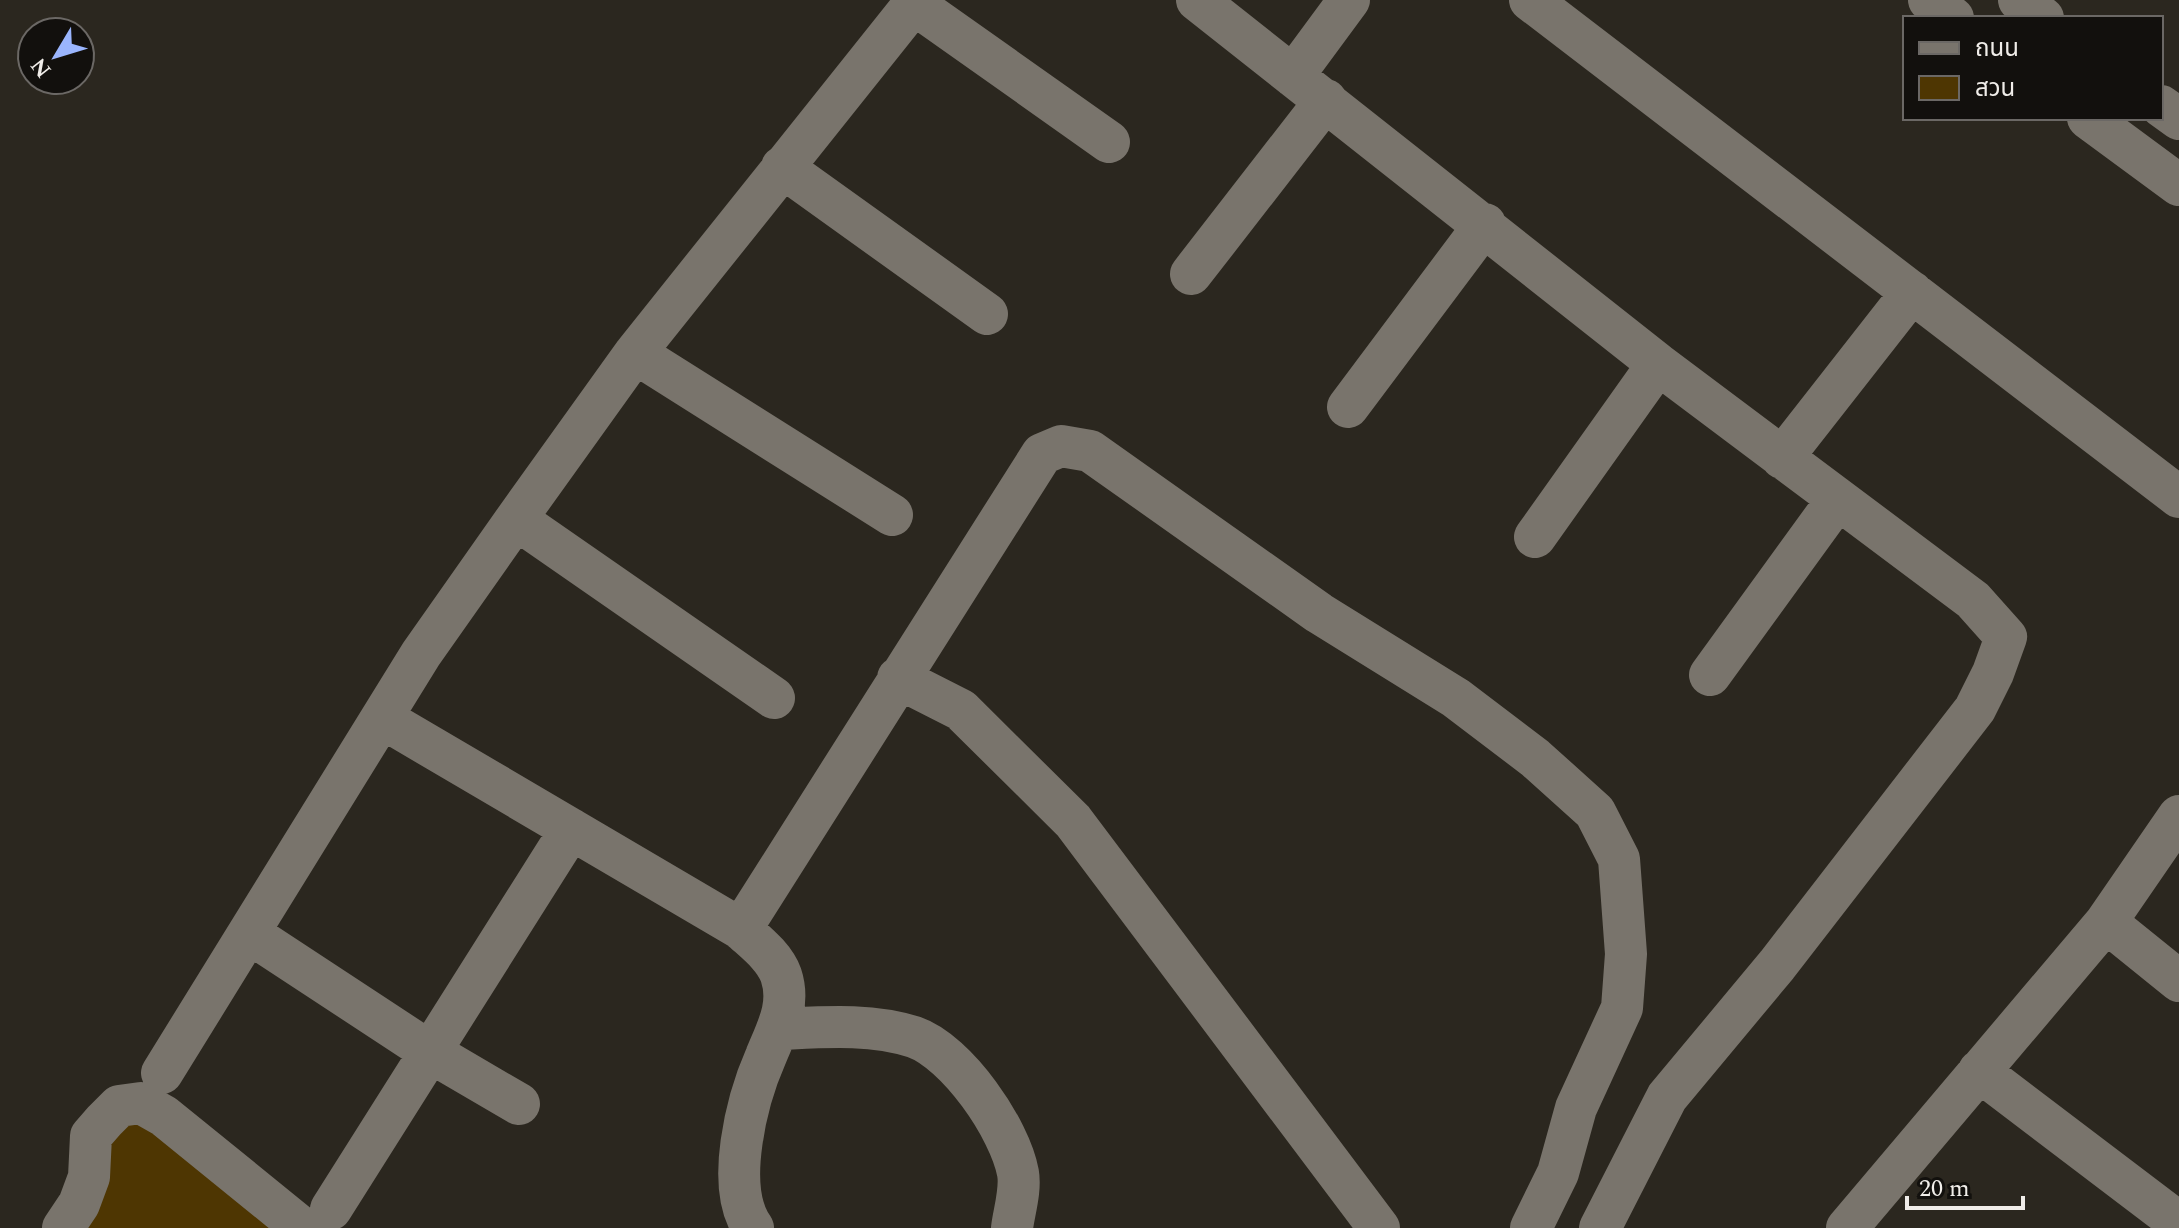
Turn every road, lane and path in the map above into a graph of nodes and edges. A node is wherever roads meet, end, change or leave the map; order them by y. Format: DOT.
graph roads {
  1 [pos="1197,0"];
  2 [pos="1349,0"];
  3 [pos="1530,0"];
  4 [pos="1929,0"];
  5 [pos="916,2"];
  6 [pos="1950,16"];
  7 [pos="1293,76"];
  8 [pos="1326,100"];
  9 [pos="2091,120"];
  10 [pos="1109,142"];
  11 [pos="782,167"];
  12 [pos="2179,185"];
  13 [pos="1485,224"];
  14 [pos="1191,274"];
  15 [pos="1912,292"];
  16 [pos="987,314"];
  17 [pos="635,353"];
  18 [pos="1658,364"];
  19 [pos="1348,407"];
  20 [pos="1782,458"];
  21 [pos="2179,497"];
  22 [pos="1837,500"];
  23 [pos="892,515"];
  24 [pos="516,519"];
  25 [pos="1535,537"];
  26 [pos="1710,675"];
  27 [pos="898,678"];
  28 [pos="774,698"];
  29 [pos="382,718"];
  30 [pos="2179,816"];
  31 [pos="571,829"];
  32 [pos="2106,922"];
  33 [pos="741,929"];
  34 [pos="249,933"];
  35 [pos="2179,981"];
  36 [pos="780,1029"];
  37 [pos="430,1052"];
  38 [pos="1979,1071"];
  39 [pos="162,1073"];
  40 [pos="519,1104"];
  41 [pos="316,1218"];
  42 [pos="2179,1223"];
  43 [pos="1850,1227"];
  44 [pos="63,1228"];
  45 [pos="753,1228"];
  46 [pos="1012,1228"];
  47 [pos="1379,1228"];
  48 [pos="1531,1228"];
  49 [pos="1600,1228"];
  1 -- 7 [label="street"];
  2 -- 7 [label="street"];
  3 -- 15 [label="street"];
  4 -- 6 [label="street"];
  5 -- 10 [label="street"];
  5 -- 11 [label="street"];
  7 -- 8 [label="street"];
  8 -- 13 [label="street"];
  8 -- 14 [label="street"];
  9 -- 12 [label="street"];
  11 -- 16 [label="street"];
  11 -- 17 [label="street"];
  13 -- 18 [label="street"];
  13 -- 19 [label="street"];
  15 -- 20 [label="street"];
  15 -- 21 [label="street"];
  17 -- 23 [label="street"];
  17 -- 24 [label="street"];
  18 -- 20 [label="street"];
  18 -- 25 [label="street"];
  20 -- 22 [label="street"];
  22 -- 26 [label="street"];
  22 -- 49 [label="street"];
  24 -- 28 [label="street"];
  24 -- 29 [label="street"];
  27 -- 33 [label="street"];
  27 -- 47 [label="street"];
  27 -- 48 [label="street"];
  29 -- 31 [label="street"];
  29 -- 34 [label="street"];
  30 -- 32 [label="street"];
  31 -- 33 [label="street"];
  31 -- 37 [label="street"];
  32 -- 35 [label="street"];
  32 -- 38 [label="street"];
  33 -- 36 [label="street"];
  34 -- 37 [label="street"];
  34 -- 39 [label="street"];
  36 -- 45 [label="street"];
  36 -- 46 [label="street"];
  37 -- 40 [label="street"];
  37 -- 41 [label="street"];
  38 -- 42 [label="street"];
  38 -- 43 [label="street"];
  41 -- 44 [label="street"];
}
